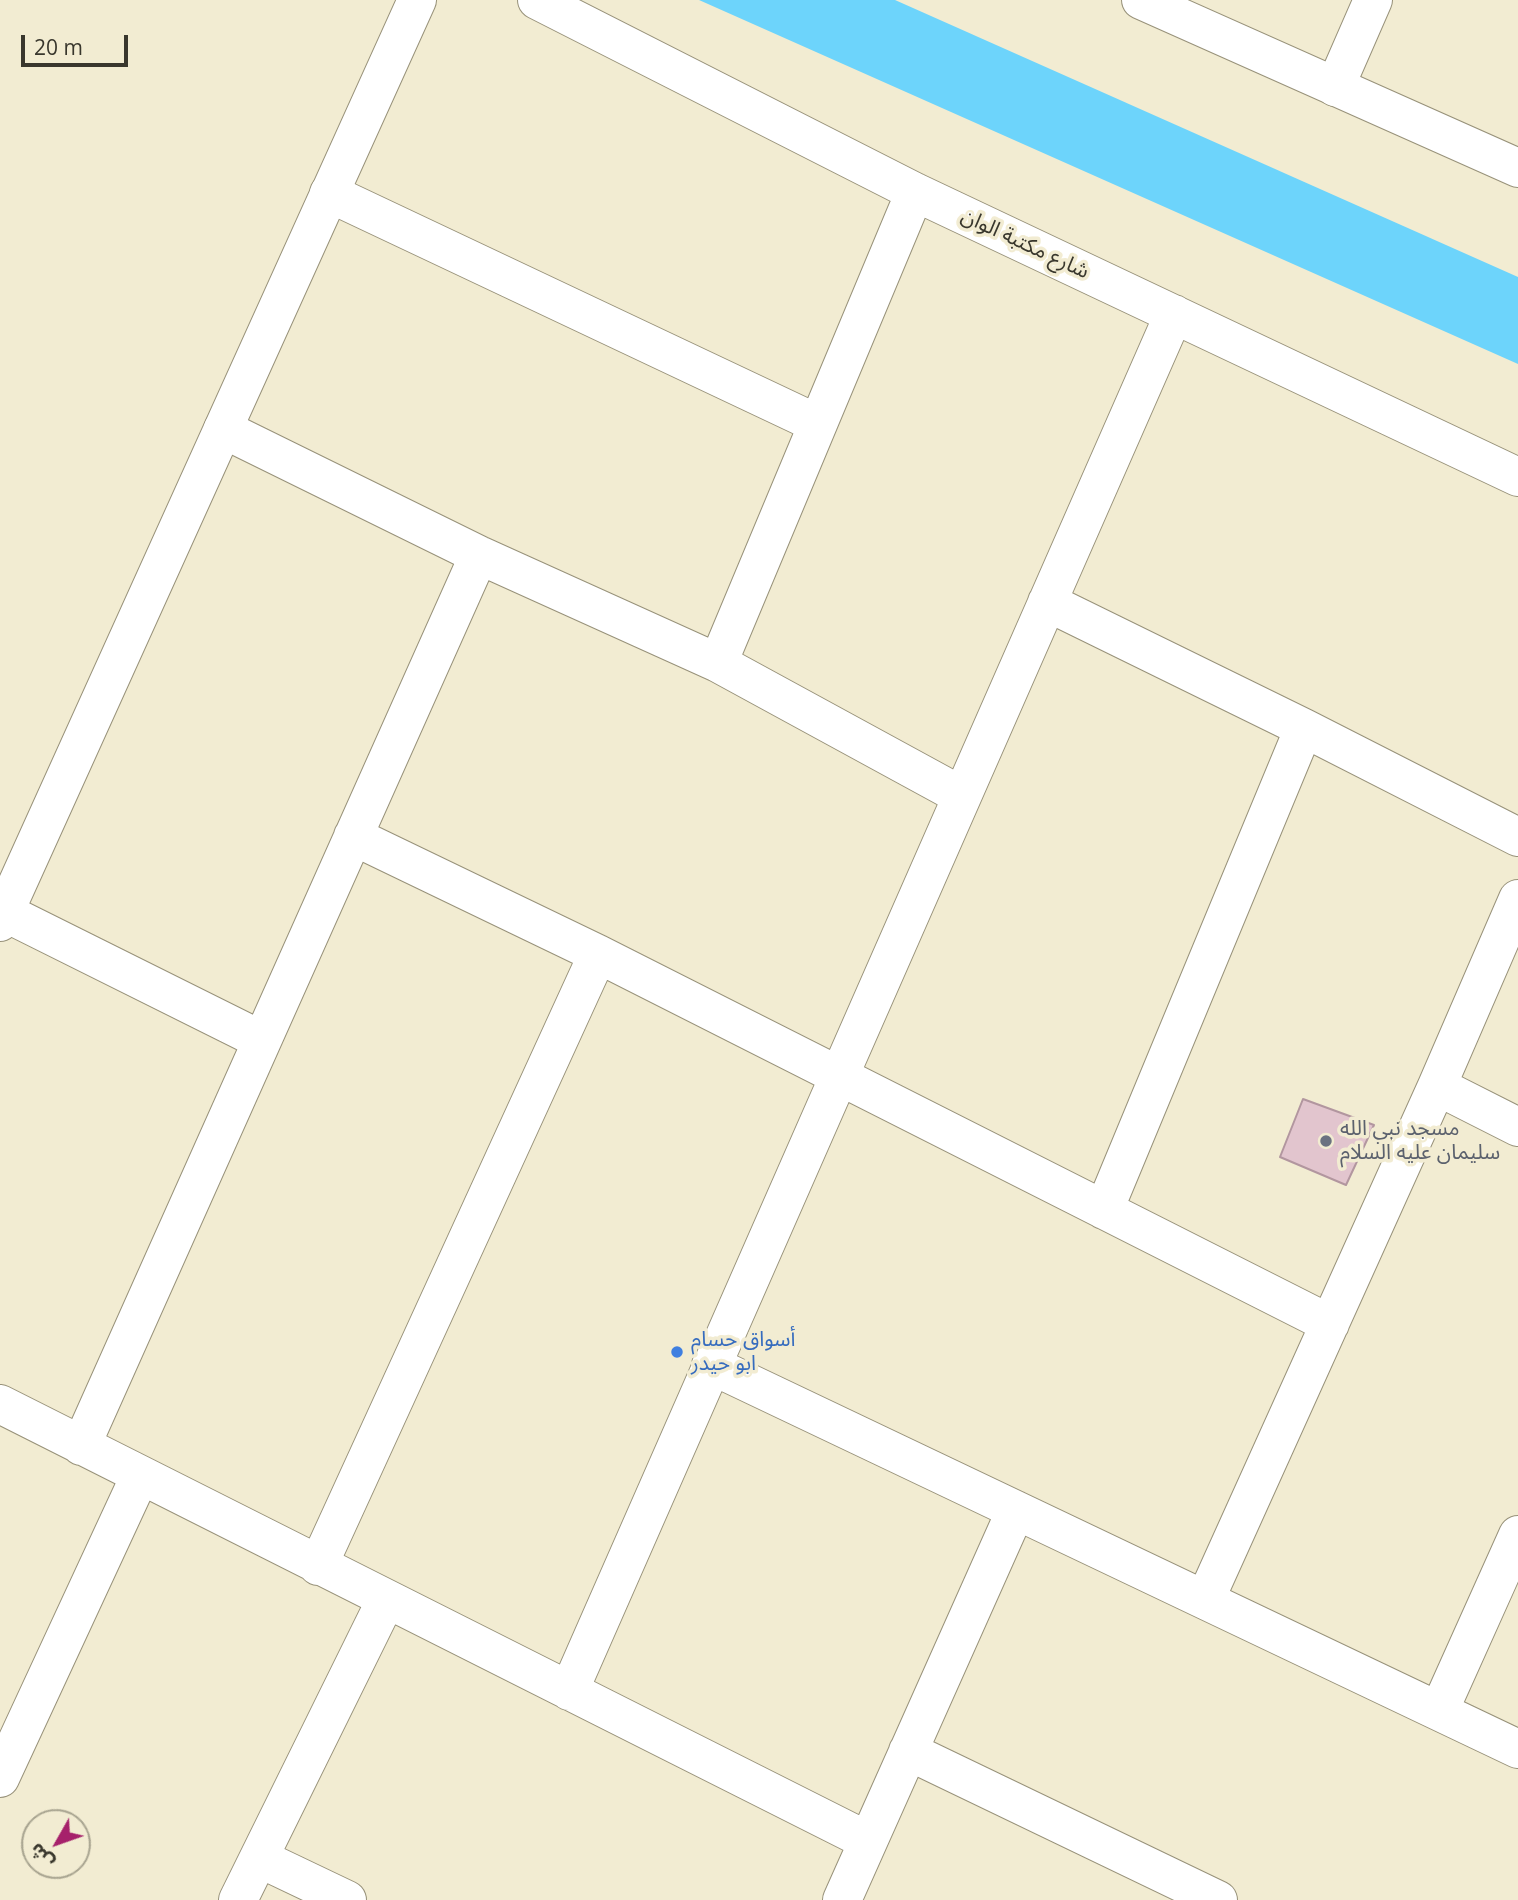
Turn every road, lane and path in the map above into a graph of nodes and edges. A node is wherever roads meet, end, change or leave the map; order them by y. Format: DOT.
graph roads {
  1 [pos="417,0"];
  2 [pos="537,0"];
  3 [pos="1141,0"];
  4 [pos="1373,0"];
  5 [pos="1335,87"];
  6 [pos="1518,168"];
  7 [pos="915,192"];
  8 [pos="329,193"];
  9 [pos="1174,314"];
  10 [pos="818,424"];
  11 [pos="223,429"];
  12 [pos="1518,477"];
  13 [pos="479,555"];
  14 [pos="1047,602"];
  15 [pos="718,663"];
  16 [pos="1304,728"];
  17 [pos="962,796"];
  18 [pos="353,836"];
  19 [pos="1518,837"];
  20 [pos="1518,899"];
  21 [pos="2,917"];
  22 [pos="598,954"];
  23 [pos="261,1040"];
  24 [pos="839,1076"];
  25 [pos="1437,1086"];
  26 [pos="1518,1127"];
  27 [pos="1104,1210"];
  28 [pos="1330,1324"];
  29 [pos="711,1365"];
  30 [pos="0,1404"];
  31 [pos="81,1446"];
  32 [pos="140,1476"];
  33 [pos="1016,1510"];
  34 [pos="1518,1535"];
  35 [pos="318,1566"];
  36 [pos="386,1600"];
  37 [pos="1205,1600"];
  38 [pos="569,1691"];
  39 [pos="1439,1711"];
  40 [pos="1518,1749"];
  41 [pos="908,1751"];
  42 [pos="0,1778"];
  43 [pos="868,1841"];
  44 [pos="259,1858"];
  45 [pos="238,1900"];
  46 [pos="347,1900"];
  47 [pos="842,1900"];
  48 [pos="1218,1900"];
  1 -- 8 [label="street"];
  2 -- 7 [label="street, شارع مكتبة الوان"];
  3 -- 5 [label="street"];
  4 -- 5 [label="street"];
  5 -- 6 [label="street"];
  7 -- 9 [label="street, شارع مكتبة الوان"];
  7 -- 10 [label="street"];
  8 -- 10 [label="street"];
  8 -- 11 [label="street"];
  9 -- 12 [label="street, شارع مكتبة الوان"];
  9 -- 14 [label="street"];
  10 -- 15 [label="street"];
  11 -- 13 [label="street"];
  11 -- 21 [label="street"];
  13 -- 15 [label="street"];
  13 -- 18 [label="street"];
  14 -- 16 [label="street"];
  14 -- 17 [label="street"];
  15 -- 17 [label="street"];
  16 -- 19 [label="street"];
  16 -- 27 [label="street"];
  17 -- 24 [label="street"];
  18 -- 22 [label="street"];
  18 -- 23 [label="street"];
  20 -- 25 [label="street"];
  21 -- 23 [label="street"];
  22 -- 24 [label="street"];
  22 -- 35 [label="street"];
  23 -- 31 [label="street"];
  24 -- 27 [label="street"];
  24 -- 29 [label="street"];
  25 -- 26 [label="street"];
  25 -- 28 [label="street"];
  27 -- 28 [label="street"];
  28 -- 37 [label="street"];
  29 -- 33 [label="street"];
  29 -- 38 [label="street"];
  30 -- 31 [label="street"];
  31 -- 32 [label="street"];
  32 -- 35 [label="street"];
  32 -- 42 [label="street"];
  33 -- 37 [label="street"];
  33 -- 41 [label="street"];
  34 -- 39 [label="street"];
  35 -- 36 [label="street"];
  36 -- 38 [label="street"];
  36 -- 44 [label="street"];
  37 -- 39 [label="street"];
  38 -- 43 [label="street"];
  39 -- 40 [label="street"];
  41 -- 43 [label="street"];
  41 -- 48 [label="street"];
  43 -- 47 [label="street"];
  44 -- 45 [label="street"];
  44 -- 46 [label="street"];
}
